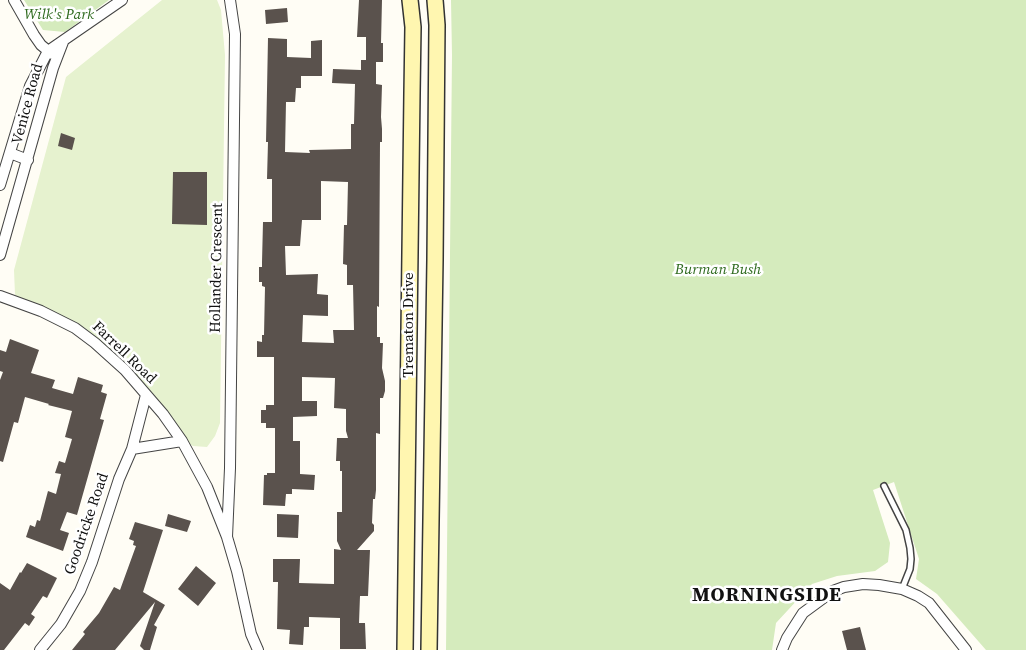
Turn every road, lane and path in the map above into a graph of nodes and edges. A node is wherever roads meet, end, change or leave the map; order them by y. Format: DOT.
graph roads {
  1 [pos="14,0"];
  2 [pos="122,0"];
  3 [pos="230,0"];
  4 [pos="410,0"];
  5 [pos="436,0"];
  6 [pos="437,25"];
  7 [pos="413,26"];
  8 [pos="63,42"];
  9 [pos="48,51"];
  10 [pos="57,58"];
  11 [pos="10,153"];
  12 [pos="28,160"];
  13 [pos="0,185"];
  14 [pos="411,191"];
  15 [pos="435,192"];
  16 [pos="0,255"];
  17 [pos="0,296"];
  18 [pos="409,325"];
  19 [pos="434,327"];
  20 [pos="146,395"];
  21 [pos="408,432"];
  22 [pos="432,433"];
  23 [pos="182,442"];
  24 [pos="132,449"];
  25 [pos="884,486"];
  26 [pos="227,537"];
  27 [pos="406,581"];
  28 [pos="430,581"];
  29 [pos="902,589"];
  30 [pos="40,650"];
  31 [pos="258,650"];
  32 [pos="405,650"];
  33 [pos="429,650"];
  34 [pos="782,650"];
  35 [pos="966,650"];
  1 -- 9 [label="street, Venice Road"];
  2 -- 8 [label="street"];
  3 -- 26 [label="street, Hollander Crescent"];
  4 -- 7 [label="street, Trematon Drive"];
  5 -- 6 [label="street, Trematon Drive"];
  6 -- 7 [label="street"];
  6 -- 15 [label="street, Trematon Drive"];
  7 -- 14 [label="street, Trematon Drive"];
  8 -- 9 [label="street"];
  8 -- 10 [label="street"];
  9 -- 10 [label="street, Venice Road"];
  9 -- 11 [label="street, Venice Road"];
  10 -- 12 [label="street, Venice Road"];
  11 -- 12 [label="street"];
  11 -- 13 [label="street, Venice Road"];
  12 -- 16 [label="street, Venice Road"];
  14 -- 15 [label="street"];
  14 -- 18 [label="street, Trematon Drive"];
  15 -- 19 [label="street, Trematon Drive"];
  17 -- 20 [label="street, Farrell Road"];
  18 -- 19 [label="street"];
  18 -- 21 [label="street, Trematon Drive"];
  19 -- 22 [label="street, Trematon Drive"];
  20 -- 23 [label="street, Farrell Road"];
  20 -- 24 [label="street, Goodricke Road"];
  21 -- 22 [label="street"];
  21 -- 27 [label="street, Trematon Drive"];
  22 -- 28 [label="street, Trematon Drive"];
  23 -- 24 [label="street"];
  23 -- 26 [label="street, Hollander Crescent"];
  24 -- 30 [label="street, Goodricke Road"];
  25 -- 29 [label="lane"];
  26 -- 31 [label="street, Hollander Crescent"];
  27 -- 28 [label="street"];
  27 -- 32 [label="street, Trematon Drive"];
  28 -- 33 [label="street, Trematon Drive"];
  29 -- 34 [label="street"];
  29 -- 35 [label="street"];
}
